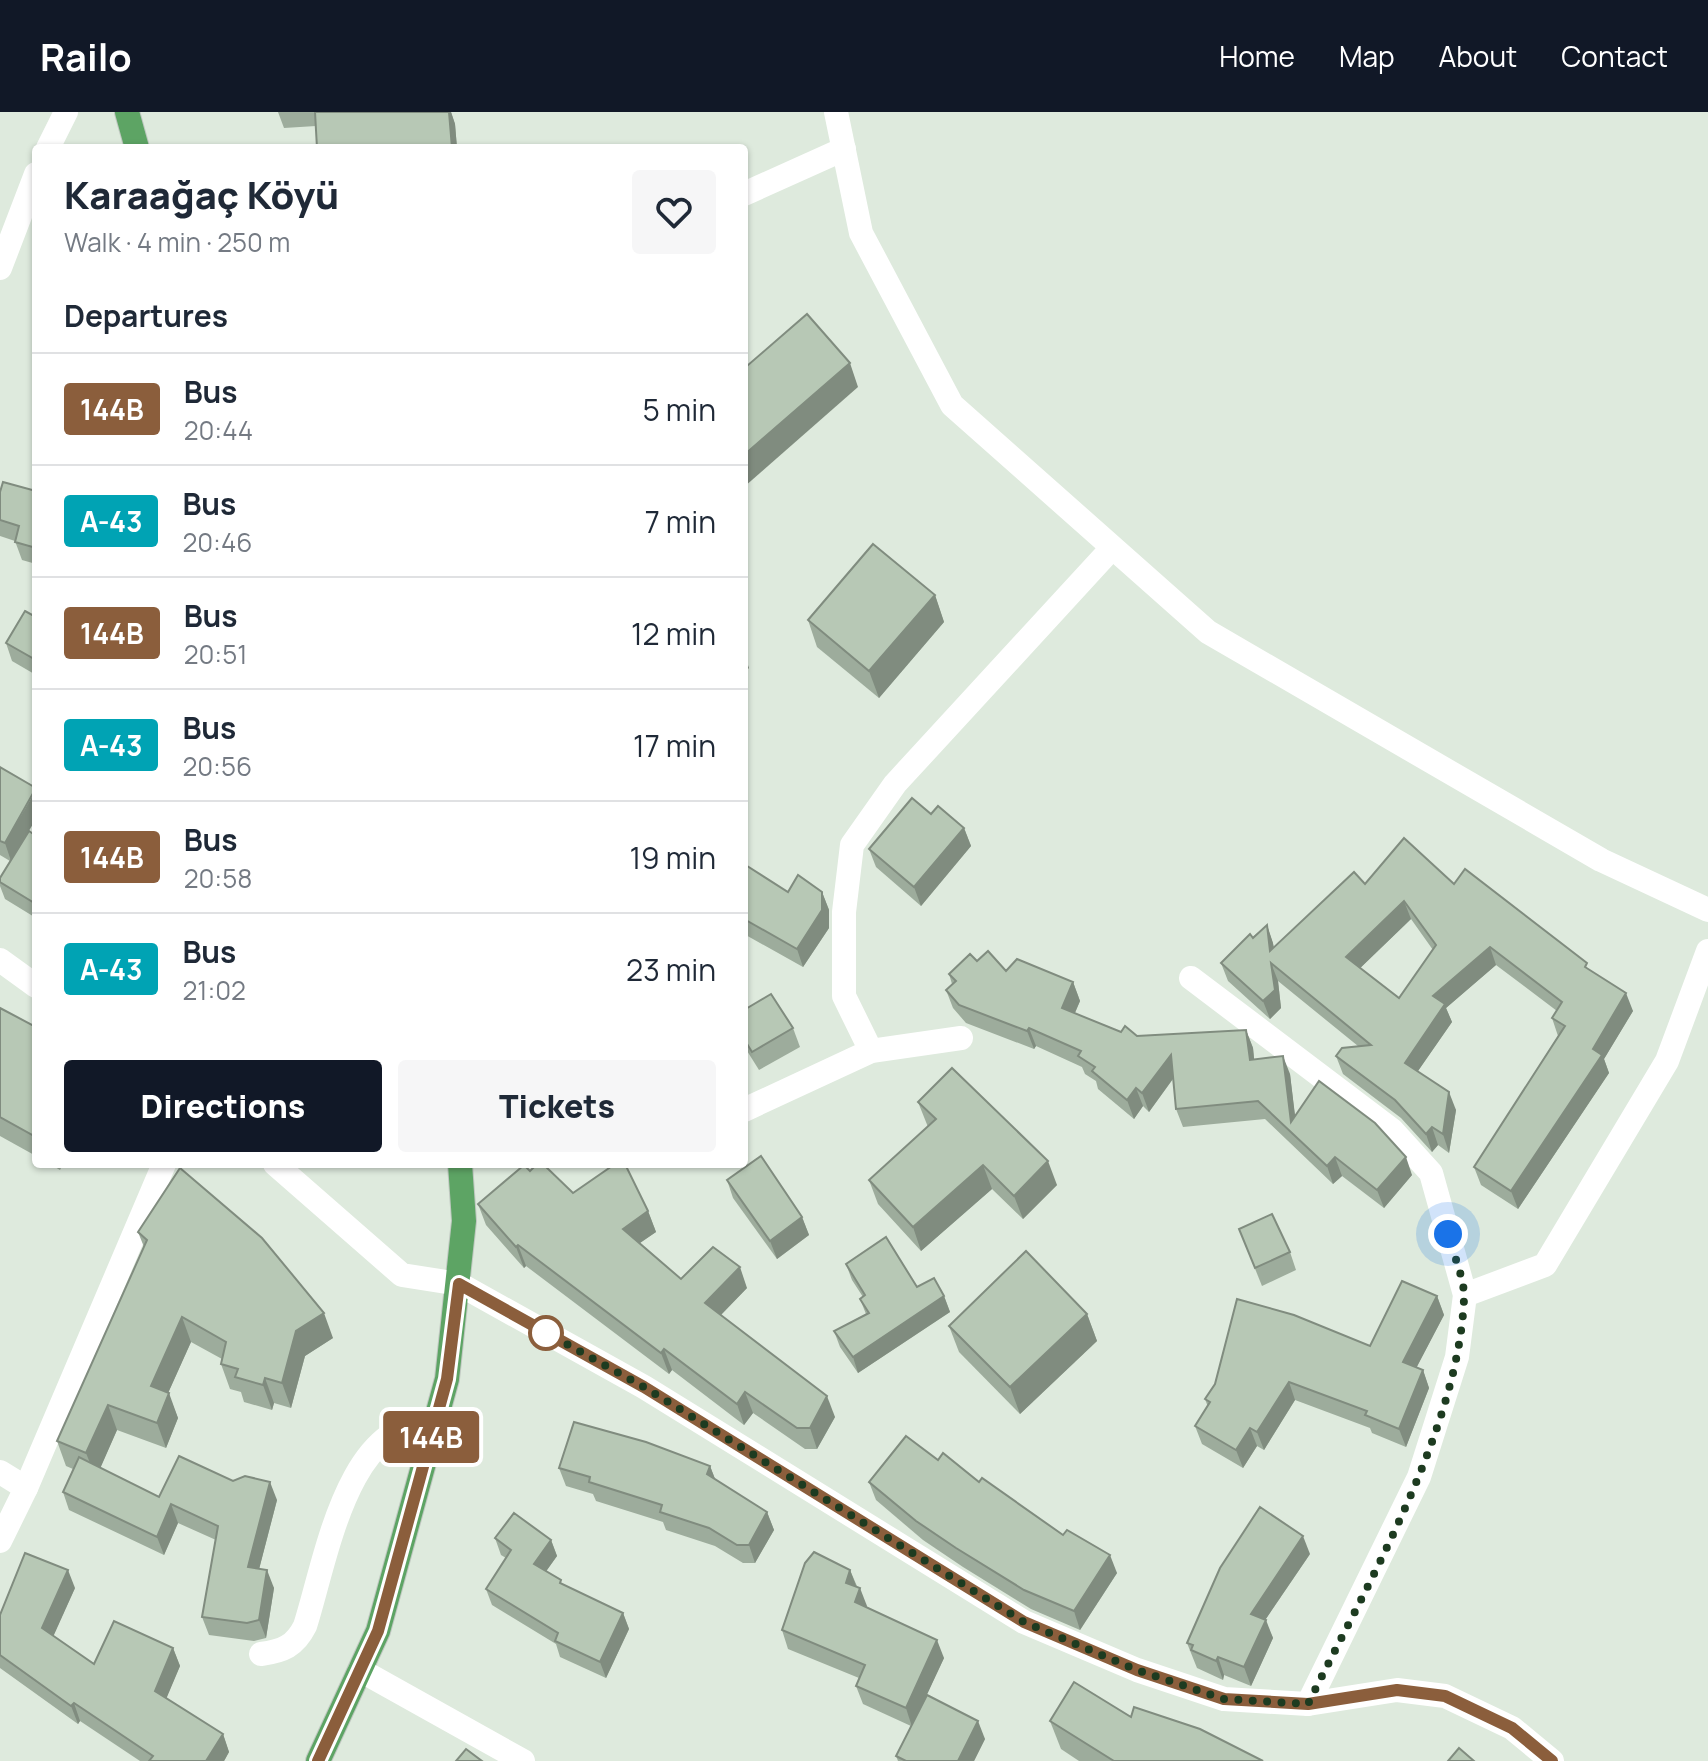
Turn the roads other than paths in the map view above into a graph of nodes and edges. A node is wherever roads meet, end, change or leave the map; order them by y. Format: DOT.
graph roads {
  1 [pos="66,112"];
  2 [pos="127,112"];
  3 [pos="836,112"];
  4 [pos="50,144"];
  5 [pos="136,144"];
  6 [pos="844,149"];
  7 [pos="32,184"];
  8 [pos="748,192"];
  9 [pos="0,268"];
  10 [pos="1112,548"];
  11 [pos="1708,910"];
  12 [pos="1708,951"];
  13 [pos="0,960"];
  14 [pos="1191,978"];
  15 [pos="32,983"];
  16 [pos="961,1038"];
  17 [pos="871,1051"];
  18 [pos="748,1108"];
  19 [pos="162,1168"];
  20 [pos="280,1168"];
  21 [pos="460,1168"];
  22 [pos="459,1284"];
  23 [pos="1465,1295"];
  24 [pos="435,1423"];
  25 [pos="0,1472"];
  26 [pos="26,1488"];
  27 [pos="0,1541"];
  28 [pos="261,1654"];
  29 [pos="360,1670"];
  30 [pos="1308,1704"];
  31 [pos="318,1761"];
  32 [pos="523,1761"];
  33 [pos="1552,1761"];
  1 -- 4 [label="street"];
  2 -- 5 [label="main road"];
  3 -- 6 [label="street"];
  6 -- 8 [label="street"];
  6 -- 10 [label="street"];
  7 -- 9 [label="street"];
  10 -- 11 [label="street"];
  10 -- 17 [label="street"];
  12 -- 23 [label="street"];
  13 -- 15 [label="street"];
  14 -- 23 [label="street"];
  16 -- 17 [label="street"];
  17 -- 18 [label="street"];
  19 -- 26 [label="street"];
  20 -- 22 [label="street"];
  21 -- 22 [label="main road"];
  22 -- 24 [label="main road"];
  22 -- 30 [label="street"];
  23 -- 30 [label="street"];
  24 -- 28 [label="street"];
  24 -- 29 [label="main road"];
  25 -- 26 [label="street"];
  26 -- 27 [label="street"];
  29 -- 31 [label="main road"];
  29 -- 32 [label="street"];
  30 -- 33 [label="street"];
}
